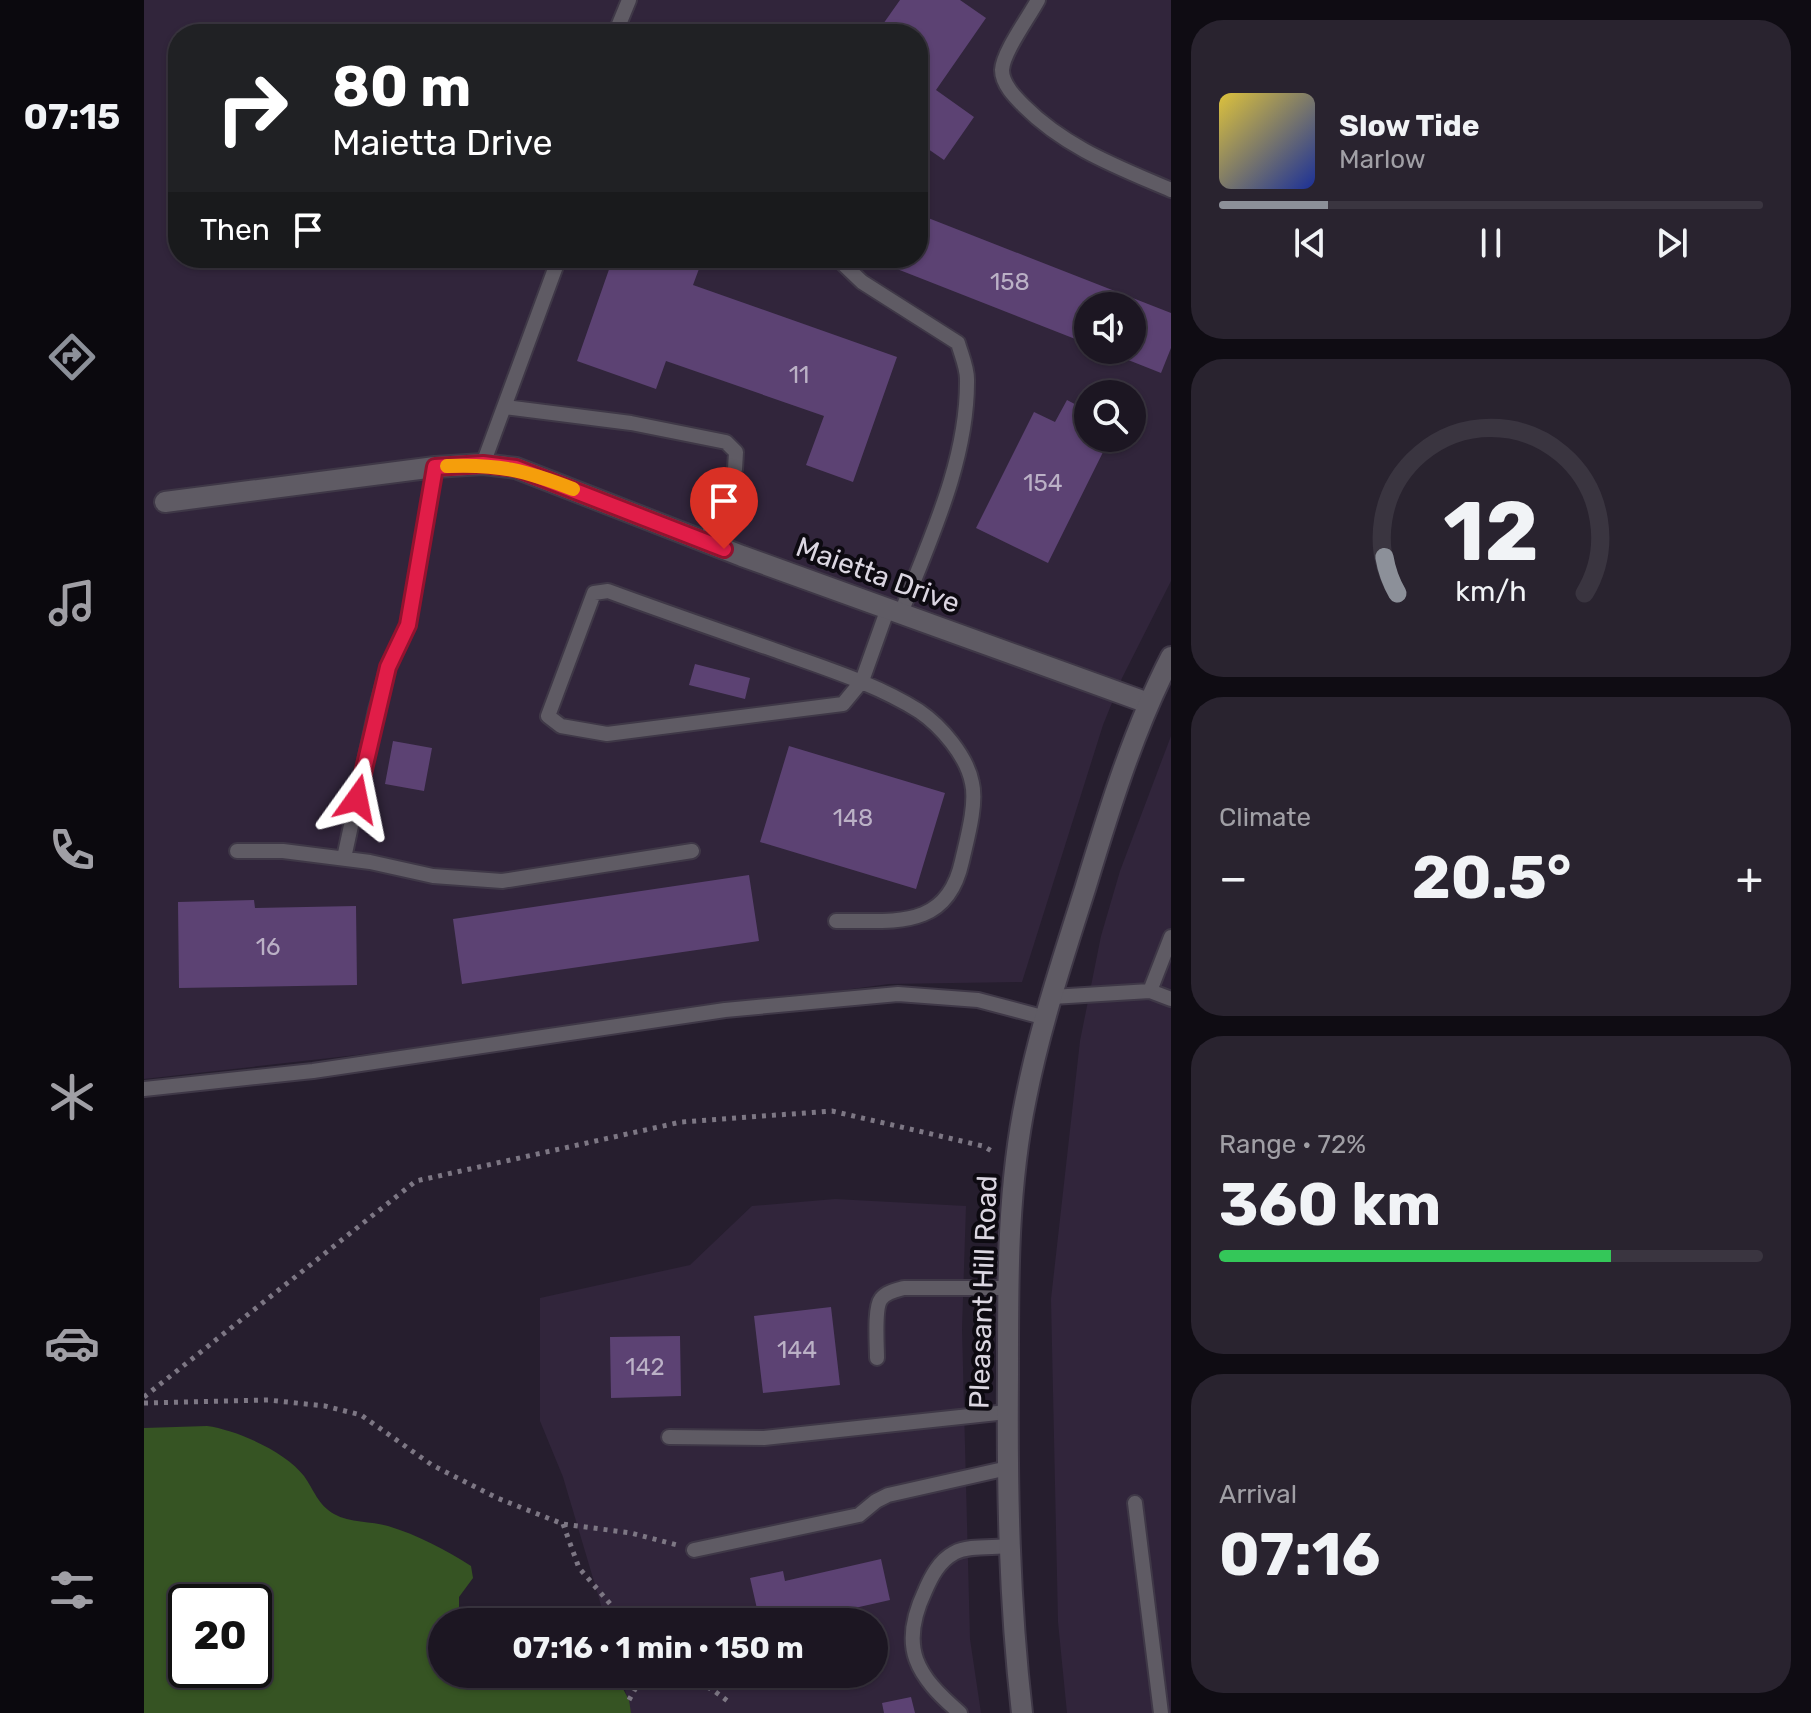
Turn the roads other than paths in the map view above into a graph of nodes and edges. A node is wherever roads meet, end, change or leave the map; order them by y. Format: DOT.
graph roads {
  1 [pos="629,0"];
  2 [pos="1038,0"];
  3 [pos="619,24"];
  4 [pos="1171,190"];
  5 [pos="555,268"];
  6 [pos="847,268"];
  7 [pos="505,407"];
  8 [pos="483,464"];
  9 [pos="435,467"];
  10 [pos="165,502"];
  11 [pos="706,541"];
  12 [pos="894,610"];
  13 [pos="1171,657"];
  14 [pos="862,681"];
  15 [pos="1148,703"];
  16 [pos="237,851"];
  17 [pos="692,851"];
  18 [pos="344,858"];
  19 [pos="836,921"];
  20 [pos="1171,937"];
  21 [pos="1150,991"];
  22 [pos="1052,997"];
  23 [pos="1171,999"];
  24 [pos="1046,1018"];
  25 [pos="144,1089"];
  26 [pos="1008,1288"];
  27 [pos="877,1358"];
  28 [pos="1007,1412"];
  29 [pos="669,1437"];
  30 [pos="1008,1468"];
  31 [pos="1135,1503"];
  32 [pos="1009,1546"];
  33 [pos="694,1550"];
  34 [pos="960,1713"];
  35 [pos="1022,1713"];
  36 [pos="1161,1713"];
  1 -- 3 [label="lane"];
  2 -- 4 [label="lane"];
  5 -- 7 [label="lane"];
  6 -- 12 [label="lane"];
  7 -- 8 [label="lane"];
  7 -- 11 [label="lane"];
  8 -- 9 [label="street, Maietta Drive"];
  8 -- 11 [label="street, Maietta Drive"];
  9 -- 10 [label="street, Maietta Drive"];
  9 -- 18 [label="lane"];
  11 -- 12 [label="street, Maietta Drive"];
  12 -- 14 [label="lane"];
  12 -- 15 [label="street, Maietta Drive"];
  13 -- 15 [label="street, Pleasant Hill Road"];
  14 -- 14 [label="lane"];
  14 -- 19 [label="lane"];
  15 -- 22 [label="street, Pleasant Hill Road"];
  16 -- 18 [label="lane"];
  17 -- 18 [label="lane"];
  20 -- 21 [label="lane"];
  21 -- 22 [label="lane"];
  21 -- 23 [label="lane"];
  22 -- 24 [label="street, Pleasant Hill Road"];
  24 -- 25 [label="lane"];
  24 -- 26 [label="street, Pleasant Hill Road"];
  26 -- 27 [label="lane"];
  26 -- 28 [label="street, Pleasant Hill Road"];
  28 -- 29 [label="lane"];
  28 -- 30 [label="street, Pleasant Hill Road"];
  30 -- 32 [label="street, Pleasant Hill Road"];
  30 -- 33 [label="lane"];
  31 -- 36 [label="lane"];
  32 -- 34 [label="lane"];
  32 -- 35 [label="street, Pleasant Hill Road"];
}
